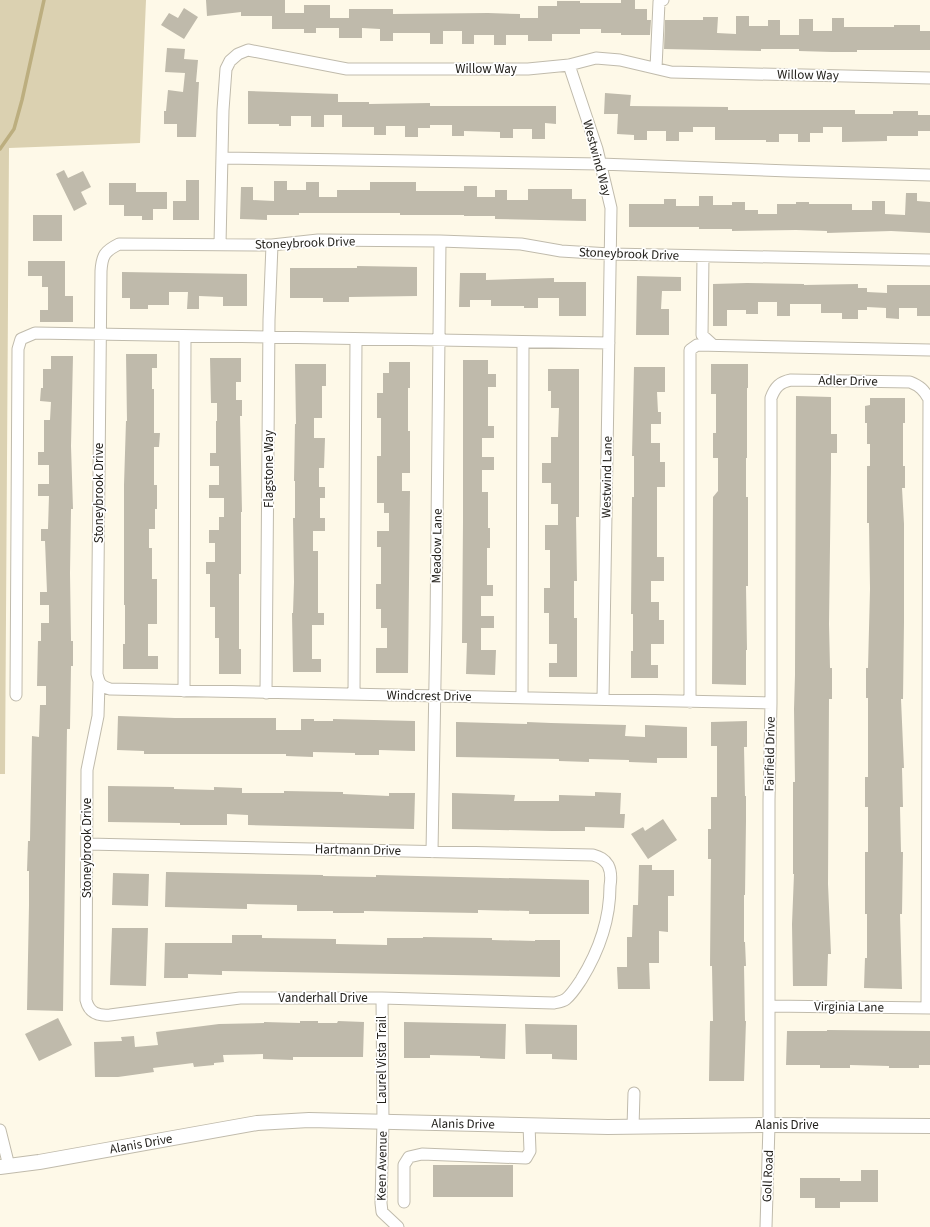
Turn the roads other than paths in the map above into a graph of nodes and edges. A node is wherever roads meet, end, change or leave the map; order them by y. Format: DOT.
graph roads {
  1 [pos="663,0"];
  2 [pos="569,65"];
  3 [pos="656,68"];
  4 [pos="930,78"];
  5 [pos="222,158"];
  6 [pos="600,164"];
  7 [pos="930,175"];
  8 [pos="440,241"];
  9 [pos="220,244"];
  10 [pos="272,245"];
  11 [pos="610,254"];
  12 [pos="703,256"];
  13 [pos="930,260"];
  14 [pos="100,334"];
  15 [pos="185,336"];
  16 [pos="269,337"];
  17 [pos="356,339"];
  18 [pos="439,340"];
  19 [pos="523,342"];
  20 [pos="609,343"];
  21 [pos="713,345"];
  22 [pos="930,350"];
  23 [pos="778,385"];
  24 [pos="929,611"];
  25 [pos="98,678"];
  26 [pos="184,691"];
  27 [pos="266,693"];
  28 [pos="354,694"];
  29 [pos="16,695"];
  30 [pos="434,696"];
  31 [pos="522,698"];
  32 [pos="603,699"];
  33 [pos="690,702"];
  34 [pos="771,703"];
  35 [pos="929,769"];
  36 [pos="87,844"];
  37 [pos="432,852"];
  38 [pos="382,998"];
  39 [pos="554,1003"];
  40 [pos="769,1006"];
  41 [pos="929,1008"];
  42 [pos="92,1013"];
  43 [pos="634,1093"];
  44 [pos="383,1122"];
  45 [pos="529,1125"];
  46 [pos="769,1125"];
  47 [pos="930,1126"];
  48 [pos="633,1127"];
  49 [pos="0,1130"];
  50 [pos="4,1167"];
  51 [pos="404,1202"];
  52 [pos="398,1227"];
  53 [pos="766,1227"];
  1 -- 3 [label="street"];
  2 -- 3 [label="street, Willow Way"];
  2 -- 5 [label="street, Willow Way"];
  2 -- 6 [label="street, Westwind Way"];
  3 -- 4 [label="street, Willow Way"];
  5 -- 6 [label="street"];
  5 -- 9 [label="street, Willow Way"];
  6 -- 7 [label="street"];
  6 -- 11 [label="street, Westwind Way"];
  8 -- 10 [label="street, Stoneybrook Drive"];
  8 -- 11 [label="street, Stoneybrook Drive"];
  8 -- 18 [label="street, Meadow Lane"];
  9 -- 10 [label="street, Stoneybrook Drive"];
  9 -- 14 [label="street, Stoneybrook Drive"];
  10 -- 16 [label="street, Flagstone Way"];
  11 -- 12 [label="street, Stoneybrook Drive"];
  11 -- 20 [label="street, Westwind Lane"];
  12 -- 13 [label="street, Stoneybrook Drive"];
  12 -- 21 [label="street"];
  14 -- 15 [label="street"];
  14 -- 25 [label="street, Stoneybrook Drive"];
  14 -- 29 [label="street"];
  15 -- 16 [label="street"];
  15 -- 26 [label="street"];
  16 -- 17 [label="street"];
  16 -- 27 [label="street, Flagstone Way"];
  17 -- 18 [label="street"];
  17 -- 28 [label="street"];
  18 -- 19 [label="street"];
  18 -- 30 [label="street, Meadow Lane"];
  19 -- 20 [label="street"];
  19 -- 31 [label="street"];
  20 -- 32 [label="street, Westwind Lane"];
  21 -- 22 [label="street"];
  21 -- 33 [label="street"];
  23 -- 24 [label="street, Adler Drive"];
  23 -- 34 [label="street, Fairfield Drive"];
  24 -- 35 [label="street"];
  25 -- 26 [label="street, Windcrest Drive"];
  25 -- 36 [label="street, Stoneybrook Drive"];
  26 -- 27 [label="street, Windcrest Drive"];
  27 -- 28 [label="street, Windcrest Drive"];
  28 -- 30 [label="street, Windcrest Drive"];
  30 -- 31 [label="street, Windcrest Drive"];
  30 -- 37 [label="street, Meadow Lane"];
  31 -- 32 [label="street, Windcrest Drive"];
  32 -- 33 [label="street, Windcrest Drive"];
  33 -- 34 [label="street, Windcrest Drive"];
  34 -- 40 [label="street, Fairfield Drive"];
  35 -- 41 [label="street"];
  36 -- 37 [label="street, Hartmann Drive"];
  36 -- 42 [label="street, Stoneybrook Drive"];
  37 -- 39 [label="street, Hartmann Drive"];
  38 -- 39 [label="street, Vanderhall Drive"];
  38 -- 42 [label="street, Vanderhall Drive"];
  38 -- 44 [label="street, Laurel Vista Trail"];
  40 -- 41 [label="street, Virginia Lane"];
  40 -- 46 [label="street, Fairfield Drive"];
  43 -- 48 [label="street"];
  44 -- 45 [label="main road, Alanis Drive"];
  44 -- 50 [label="main road, Alanis Drive"];
  44 -- 52 [label="street, Keen Avenue"];
  45 -- 48 [label="main road, Alanis Drive"];
  45 -- 51 [label="street"];
  46 -- 47 [label="main road, Alanis Drive"];
  46 -- 48 [label="main road, Alanis Drive"];
  46 -- 53 [label="street, Goll Road"];
  49 -- 50 [label="street"];
}
